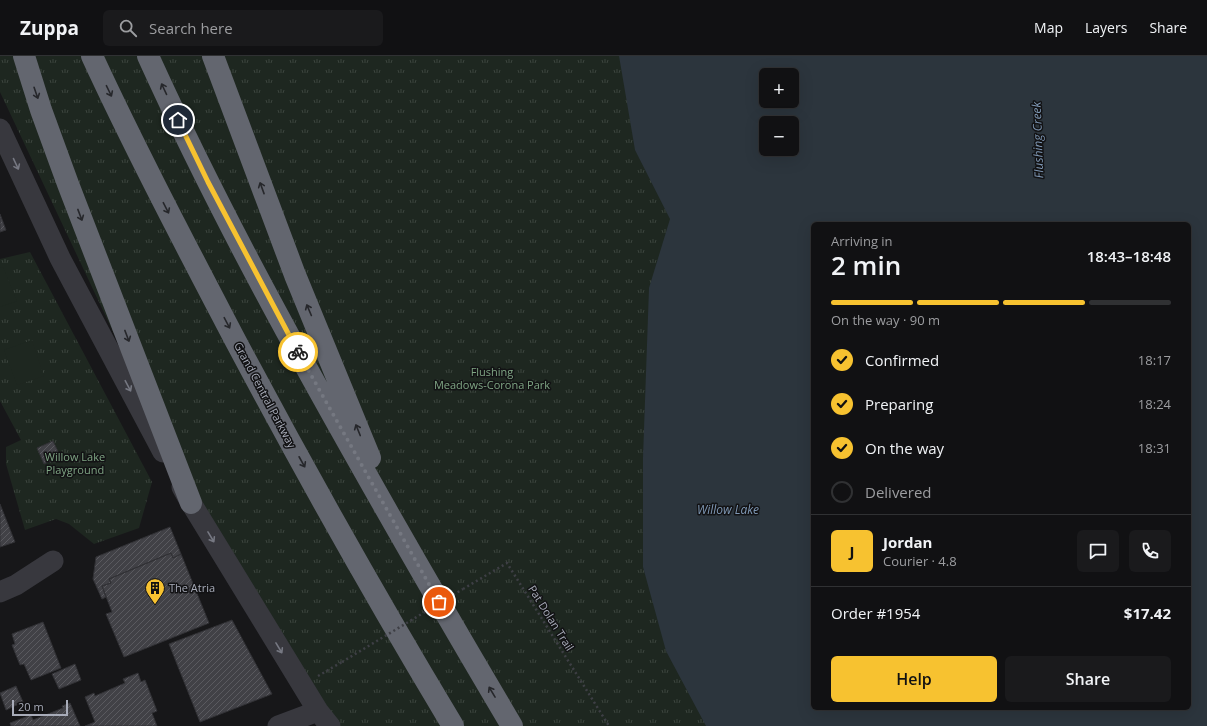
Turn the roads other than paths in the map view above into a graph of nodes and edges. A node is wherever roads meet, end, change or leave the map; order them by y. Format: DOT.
graph roads {
  1 [pos="24,56"];
  2 [pos="92,56"];
  3 [pos="148,56"];
  4 [pos="213,56"];
  5 [pos="0,129"];
  6 [pos="191,503"];
  7 [pos="405,544"];
  8 [pos="53,561"];
  9 [pos="0,592"];
  10 [pos="324,718"];
  11 [pos="278,726"];
  12 [pos="453,726"];
  13 [pos="512,726"];
  1 -- 6 [label="highway, one-way"];
  2 -- 12 [label="highway, Grand Central Parkway, one-way"];
  7 -- 3 [label="highway, one-way"];
  7 -- 4 [label="highway, one-way"];
  5 -- 6 [label="street, one-way"];
  6 -- 10 [label="street, one-way"];
  13 -- 7 [label="highway, one-way"];
  8 -- 9 [label="street"];
  10 -- 11 [label="street"];
}
